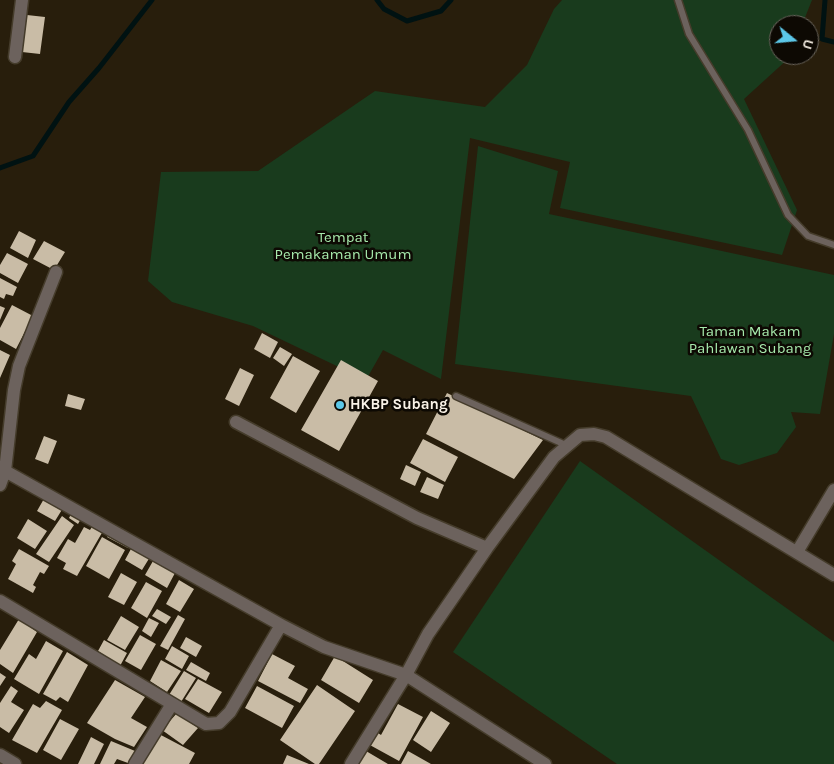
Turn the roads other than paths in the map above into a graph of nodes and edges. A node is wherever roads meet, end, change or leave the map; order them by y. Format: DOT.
graph roads {
  1 [pos="22,0"];
  2 [pos="678,0"];
  3 [pos="14,56"];
  4 [pos="834,245"];
  5 [pos="56,272"];
  6 [pos="456,396"];
  7 [pos="236,422"];
  8 [pos="568,446"];
  9 [pos="6,471"];
  10 [pos="0,485"];
  11 [pos="834,490"];
  12 [pos="487,548"];
  13 [pos="797,552"];
  14 [pos="834,575"];
  15 [pos="0,601"];
  16 [pos="281,626"];
  17 [pos="406,675"];
  18 [pos="172,704"];
  19 [pos="0,755"];
  20 [pos="16,764"];
  21 [pos="134,764"];
  22 [pos="351,764"];
  23 [pos="545,764"];
  1 -- 3 [label="street"];
  2 -- 4 [label="lane"];
  5 -- 9 [label="street"];
  6 -- 8 [label="lane"];
  7 -- 12 [label="street"];
  8 -- 12 [label="street"];
  8 -- 13 [label="street"];
  9 -- 10 [label="street"];
  9 -- 16 [label="street"];
  11 -- 13 [label="street"];
  12 -- 17 [label="street"];
  13 -- 14 [label="street"];
  15 -- 18 [label="street"];
  16 -- 17 [label="street"];
  16 -- 18 [label="street"];
  17 -- 22 [label="street"];
  17 -- 23 [label="street"];
  18 -- 21 [label="street"];
  19 -- 20 [label="street"];
}
